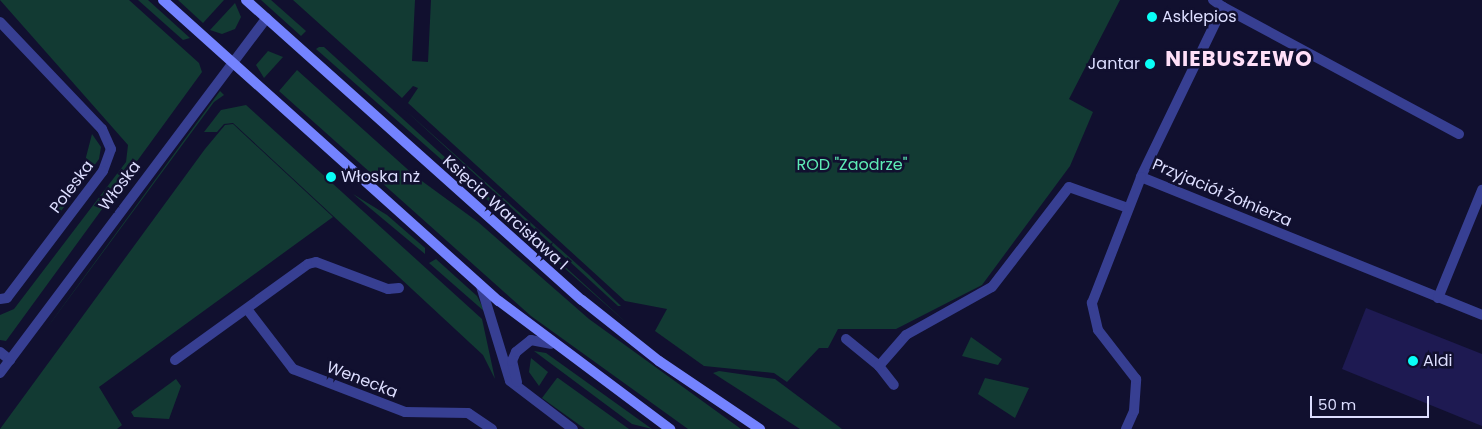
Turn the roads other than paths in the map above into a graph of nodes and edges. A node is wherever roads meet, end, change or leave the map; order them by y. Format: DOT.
graph roads {
  1 [pos="163,0"];
  2 [pos="246,0"];
  3 [pos="1213,0"];
  4 [pos="1223,7"];
  5 [pos="266,18"];
  6 [pos="0,22"];
  7 [pos="231,62"];
  8 [pos="1459,134"];
  9 [pos="1140,177"];
  10 [pos="1482,190"];
  11 [pos="1128,208"];
  12 [pos="482,286"];
  13 [pos="398,288"];
  14 [pos="1438,298"];
  15 [pos="0,299"];
  16 [pos="247,309"];
  17 [pos="1482,315"];
  18 [pos="846,338"];
  19 [pos="551,344"];
  20 [pos="0,352"];
  21 [pos="10,360"];
  22 [pos="175,360"];
  23 [pos="879,366"];
  24 [pos="0,374"];
  25 [pos="894,385"];
  26 [pos="530,399"];
  27 [pos="558,425"];
  28 [pos="492,429"];
  29 [pos="573,429"];
  30 [pos="670,429"];
  31 [pos="760,429"];
  32 [pos="1126,429"];
  1 -- 7 [label="street"];
  2 -- 5 [label="street, Księcia Warcisława I"];
  3 -- 4 [label="street"];
  4 -- 8 [label="street"];
  4 -- 9 [label="street, Przyjaciół Żołnierza"];
  5 -- 7 [label="street, Włoska"];
  5 -- 31 [label="street, Księcia Warcisława I"];
  6 -- 15 [label="street, Poleska"];
  7 -- 12 [label="street"];
  7 -- 21 [label="street, Włoska"];
  9 -- 11 [label="street"];
  9 -- 14 [label="street, Przyjaciół Żołnierza"];
  10 -- 14 [label="street"];
  11 -- 23 [label="street"];
  11 -- 32 [label="street"];
  12 -- 19 [label="street"];
  12 -- 26 [label="street"];
  13 -- 16 [label="street"];
  14 -- 17 [label="street, Przyjaciół Żołnierza"];
  16 -- 22 [label="street"];
  16 -- 28 [label="street, Wenecka"];
  18 -- 23 [label="street"];
  19 -- 26 [label="street"];
  19 -- 30 [label="street"];
  20 -- 21 [label="street"];
  21 -- 24 [label="street, Włoska"];
  23 -- 25 [label="street"];
  26 -- 27 [label="street"];
  27 -- 29 [label="street"];
}
